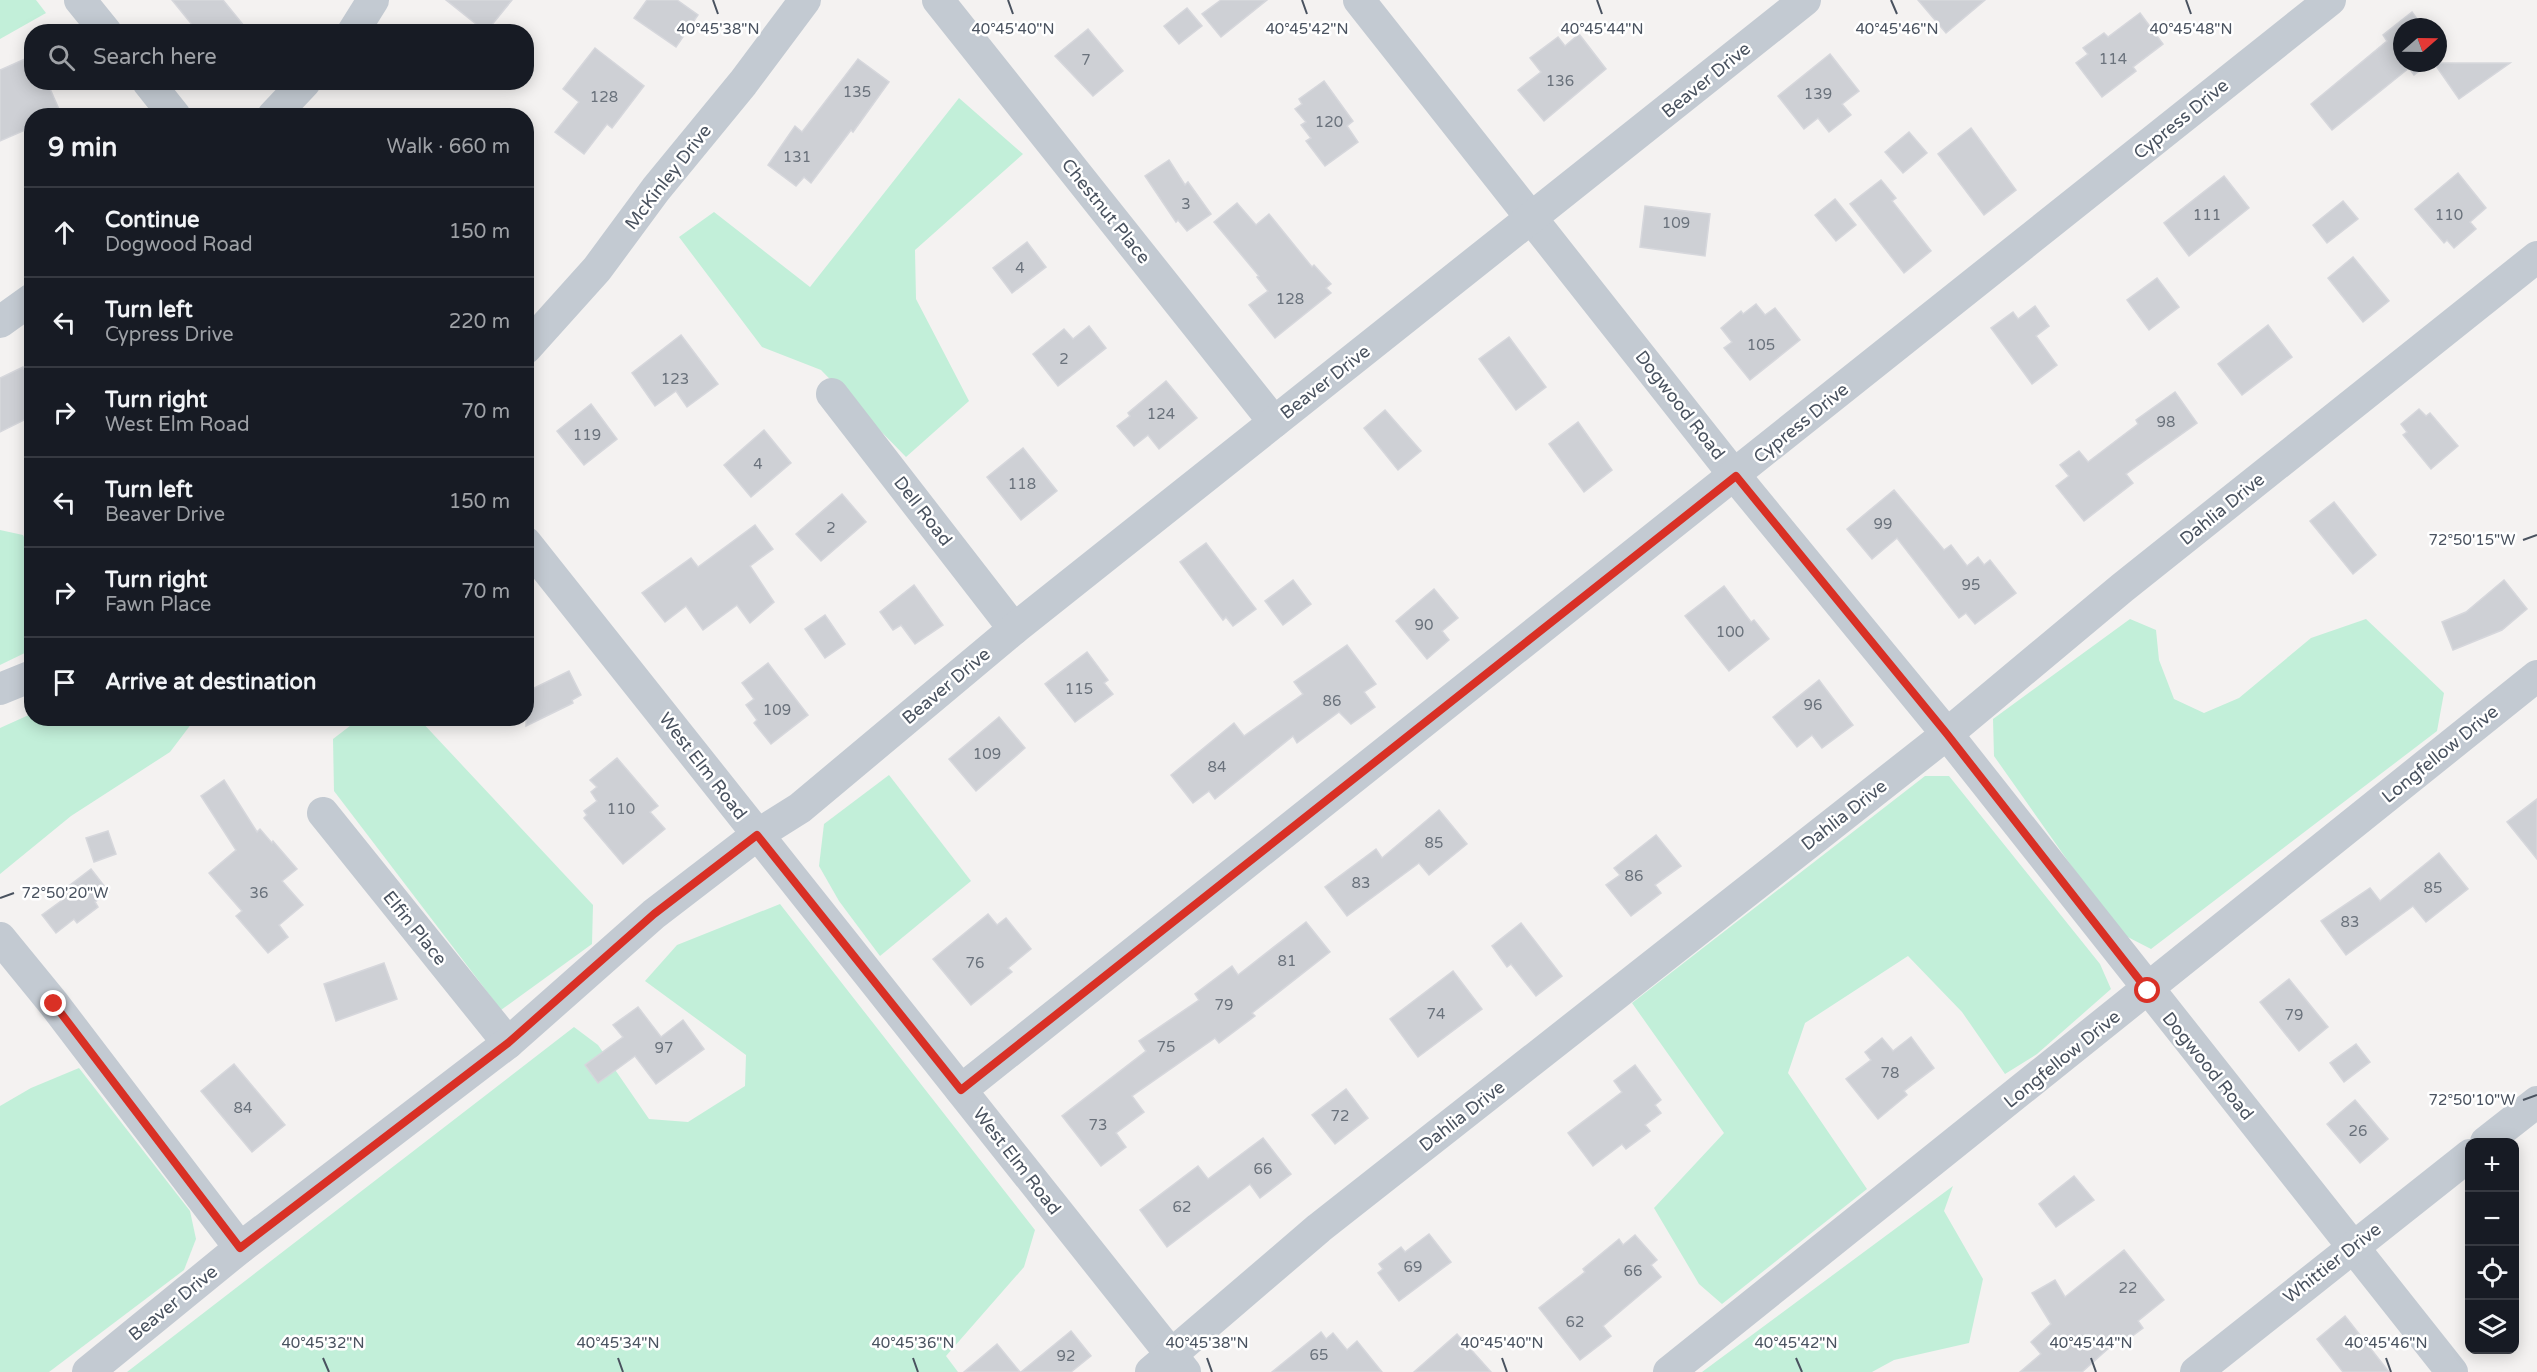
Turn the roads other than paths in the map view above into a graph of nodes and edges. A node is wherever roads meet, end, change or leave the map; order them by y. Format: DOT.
graph roads {
  1 [pos="80,0"];
  2 [pos="373,0"];
  3 [pos="805,0"];
  4 [pos="938,0"];
  5 [pos="1359,0"];
  6 [pos="1805,0"];
  7 [pos="2330,0"];
  8 [pos="100,24"];
  9 [pos="358,24"];
  10 [pos="154,90"];
  11 [pos="297,90"];
  12 [pos="169,108"];
  13 [pos="281,108"];
  14 [pos="1533,218"];
  15 [pos="2537,257"];
  16 [pos="24,305"];
  17 [pos="0,322"];
  18 [pos="534,339"];
  19 [pos="832,394"];
  20 [pos="1274,422"];
  21 [pos="1736,476"];
  22 [pos="534,553"];
  23 [pos="1014,629"];
  24 [pos="2537,676"];
  25 [pos="24,679"];
  26 [pos="0,689"];
  27 [pos="1947,734"];
  28 [pos="323,813"];
  29 [pos="757,835"];
  30 [pos="0,938"];
  31 [pos="2148,991"];
  32 [pos="508,1043"];
  33 [pos="961,1090"];
  34 [pos="2537,1102"];
  35 [pos="2492,1138"];
  36 [pos="2465,1158"];
  37 [pos="2353,1246"];
  38 [pos="240,1248"];
  39 [pos="1169,1366"];
  40 [pos="88,1372"];
  41 [pos="1669,1372"];
  42 [pos="2196,1372"];
  43 [pos="2452,1372"];
  1 -- 8 [label="street"];
  2 -- 9 [label="street"];
  3 -- 18 [label="street, McKinley Drive"];
  4 -- 20 [label="street, Chestnut Place"];
  5 -- 14 [label="street, Dogwood Road"];
  6 -- 14 [label="street, Beaver Drive"];
  7 -- 21 [label="street, Cypress Drive"];
  10 -- 12 [label="street"];
  11 -- 13 [label="street"];
  14 -- 20 [label="street, Beaver Drive"];
  14 -- 21 [label="street, Dogwood Road"];
  15 -- 27 [label="street, Dahlia Drive"];
  16 -- 17 [label="street"];
  19 -- 23 [label="street, Dell Road"];
  20 -- 23 [label="street, Beaver Drive"];
  21 -- 27 [label="street, Dogwood Road"];
  21 -- 33 [label="street, Cypress Drive"];
  22 -- 29 [label="street, West Elm Road"];
  23 -- 29 [label="street, Beaver Drive"];
  24 -- 31 [label="street, Longfellow Drive"];
  25 -- 26 [label="street"];
  27 -- 31 [label="street, Dogwood Road"];
  27 -- 39 [label="street, Dahlia Drive"];
  28 -- 32 [label="street, Elfin Place"];
  29 -- 32 [label="street, Beaver Drive"];
  29 -- 33 [label="street, West Elm Road"];
  30 -- 38 [label="street"];
  31 -- 37 [label="street, Dogwood Road"];
  31 -- 41 [label="street, Longfellow Drive"];
  32 -- 38 [label="street, Beaver Drive"];
  33 -- 39 [label="street, West Elm Road"];
  34 -- 35 [label="street"];
  36 -- 37 [label="street, Whittier Drive"];
  37 -- 42 [label="street, Whittier Drive"];
  37 -- 43 [label="street, Dogwood Road"];
  38 -- 40 [label="street, Beaver Drive"];
}
